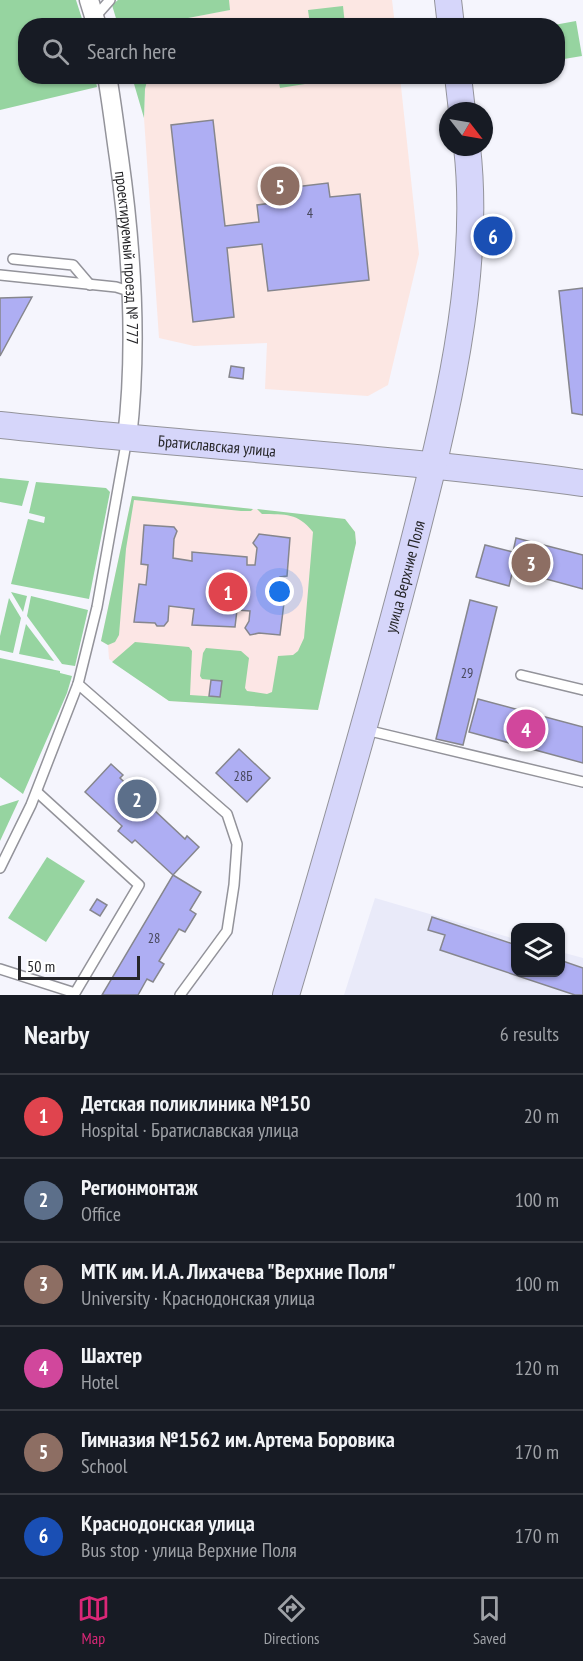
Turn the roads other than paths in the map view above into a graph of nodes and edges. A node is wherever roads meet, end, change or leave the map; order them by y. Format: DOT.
graph roads {
  1 [pos="110,0"];
  2 [pos="448,0"];
  3 [pos="94,14"];
  4 [pos="450,18"];
  5 [pos="108,84"];
  6 [pos="459,84"];
  7 [pos="461,102"];
  8 [pos="468,156"];
  9 [pos="13,259"];
  10 [pos="0,275"];
  11 [pos="90,285"];
  12 [pos="132,292"];
  13 [pos="0,424"];
  14 [pos="127,438"];
  15 [pos="433,465"];
  16 [pos="583,483"];
  17 [pos="521,675"];
  18 [pos="78,684"];
  19 [pos="583,690"];
  20 [pos="364,729"];
  21 [pos="583,782"];
  22 [pos="37,792"];
  23 [pos="0,868"];
  24 [pos="0,969"];
  25 [pos="180,995"];
  26 [pos="286,995"];
  1 -- 3 [label="lane"];
  2 -- 4 [label="main road"];
  5 -- 12 [label="street, проектируемый проезд № 777"];
  6 -- 7 [label="main road"];
  8 -- 15 [label="main road, улица Верхние Поля"];
  9 -- 11 [label="lane"];
  10 -- 11 [label="lane"];
  11 -- 12 [label="lane"];
  12 -- 14 [label="street, проектируемый проезд № 777"];
  13 -- 14 [label="main road, Братиславская улица"];
  14 -- 15 [label="main road, Братиславская улица"];
  14 -- 18 [label="lane"];
  15 -- 16 [label="main road, Братиславская улица"];
  15 -- 20 [label="main road, улица Верхние Поля"];
  17 -- 19 [label="lane"];
  18 -- 22 [label="lane"];
  18 -- 25 [label="lane"];
  20 -- 21 [label="lane"];
  20 -- 26 [label="main road, улица Верхние Поля"];
  22 -- 23 [label="lane"];
  22 -- 24 [label="lane"];
}
